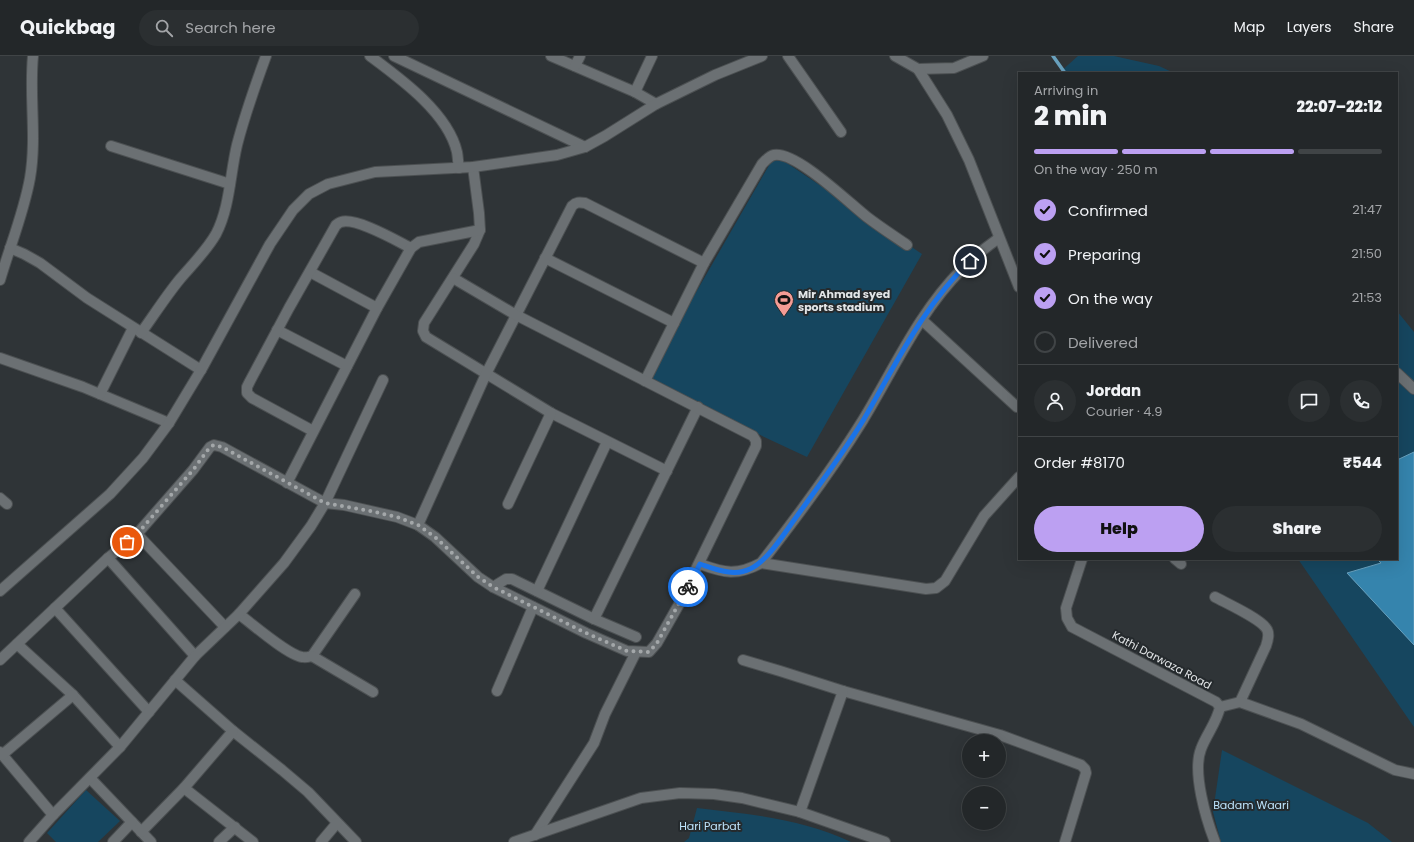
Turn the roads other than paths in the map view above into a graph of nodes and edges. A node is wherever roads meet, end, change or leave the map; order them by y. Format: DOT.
graph roads {
  1 [pos="33,56"];
  2 [pos="266,56"];
  3 [pos="370,56"];
  4 [pos="394,56"];
  5 [pos="551,56"];
  6 [pos="580,56"];
  7 [pos="652,56"];
  8 [pos="762,56"];
  9 [pos="788,56"];
  10 [pos="895,56"];
  11 [pos="983,56"];
  12 [pos="745,59"];
  13 [pos="575,66"];
  14 [pos="918,69"];
  15 [pos="635,92"];
  16 [pos="656,104"];
  17 [pos="841,132"];
  18 [pos="111,146"];
  19 [pos="585,147"];
  20 [pos="473,167"];
  21 [pos="459,168"];
  22 [pos="230,184"];
  23 [pos="480,230"];
  24 [pos="999,238"];
  25 [pos="907,246"];
  26 [pos="10,248"];
  27 [pos="411,248"];
  28 [pos="545,258"];
  29 [pos="704,264"];
  30 [pos="310,272"];
  31 [pos="453,278"];
  32 [pos="0,280"];
  33 [pos="1018,285"];
  34 [pos="377,308"];
  35 [pos="516,315"];
  36 [pos="922,320"];
  37 [pos="674,323"];
  38 [pos="137,330"];
  39 [pos="277,330"];
  40 [pos="0,358"];
  41 [pos="347,366"];
  42 [pos="201,370"];
  43 [pos="486,374"];
  44 [pos="1398,374"];
  45 [pos="383,380"];
  46 [pos="645,381"];
  47 [pos="1414,389"];
  48 [pos="100,394"];
  49 [pos="698,407"];
  50 [pos="1017,407"];
  51 [pos="551,413"];
  52 [pos="169,423"];
  53 [pos="313,431"];
  54 [pos="607,442"];
  55 [pos="667,471"];
  56 [pos="1018,478"];
  57 [pos="287,483"];
  58 [pos="325,503"];
  59 [pos="508,504"];
  60 [pos="418,525"];
  61 [pos="137,534"];
  62 [pos="108,558"];
  63 [pos="1082,560"];
  64 [pos="761,563"];
  65 [pos="700,564"];
  66 [pos="493,587"];
  67 [pos="0,591"];
  68 [pos="537,591"];
  69 [pos="355,594"];
  70 [pos="1215,597"];
  71 [pos="533,607"];
  72 [pos="55,608"];
  73 [pos="239,614"];
  74 [pos="594,619"];
  75 [pos="225,627"];
  76 [pos="636,636"];
  77 [pos="17,644"];
  78 [pos="636,652"];
  79 [pos="195,656"];
  80 [pos="312,656"];
  81 [pos="0,660"];
  82 [pos="743,660"];
  83 [pos="175,680"];
  84 [pos="497,691"];
  85 [pos="843,691"];
  86 [pos="373,692"];
  87 [pos="72,695"];
  88 [pos="1240,702"];
  89 [pos="1220,707"];
  90 [pos="149,712"];
  91 [pos="232,731"];
  92 [pos="120,747"];
  93 [pos="1,754"];
  94 [pos="1414,774"];
  95 [pos="90,778"];
  96 [pos="184,788"];
  97 [pos="800,812"];
  98 [pos="53,815"];
  99 [pos="132,822"];
  100 [pos="337,823"];
  101 [pos="235,827"];
  102 [pos="141,832"];
  103 [pos="535,835"];
  104 [pos="29,842"];
  105 [pos="113,842"];
  106 [pos="151,842"];
  107 [pos="219,842"];
  108 [pos="253,842"];
  109 [pos="321,842"];
  110 [pos="356,842"];
  111 [pos="514,842"];
  112 [pos="885,842"];
  113 [pos="1065,842"];
  114 [pos="1215,842"];
  1 -- 26 [label="street"];
  2 -- 22 [label="street"];
  3 -- 21 [label="street"];
  4 -- 19 [label="street"];
  5 -- 13 [label="street"];
  6 -- 13 [label="street"];
  7 -- 15 [label="street"];
  8 -- 12 [label="street"];
  9 -- 17 [label="street"];
  10 -- 14 [label="street"];
  11 -- 14 [label="street"];
  12 -- 16 [label="street"];
  13 -- 15 [label="street"];
  14 -- 24 [label="street"];
  15 -- 16 [label="street"];
  16 -- 19 [label="street"];
  18 -- 22 [label="street"];
  19 -- 20 [label="street"];
  20 -- 21 [label="street"];
  20 -- 23 [label="street"];
  21 -- 42 [label="street"];
  22 -- 38 [label="street"];
  23 -- 27 [label="street"];
  23 -- 31 [label="street"];
  24 -- 33 [label="street"];
  24 -- 36 [label="street"];
  25 -- 29 [label="street"];
  26 -- 32 [label="street"];
  26 -- 38 [label="street"];
  27 -- 30 [label="street"];
  27 -- 34 [label="street"];
  28 -- 29 [label="street"];
  28 -- 35 [label="street"];
  28 -- 37 [label="street"];
  29 -- 37 [label="street"];
  30 -- 34 [label="street"];
  30 -- 39 [label="street"];
  31 -- 35 [label="street"];
  31 -- 43 [label="street"];
  34 -- 41 [label="street"];
  35 -- 43 [label="street"];
  35 -- 46 [label="street"];
  36 -- 50 [label="street"];
  36 -- 64 [label="street"];
  37 -- 46 [label="street"];
  38 -- 42 [label="street"];
  38 -- 48 [label="street"];
  39 -- 41 [label="street"];
  39 -- 53 [label="street"];
  40 -- 48 [label="street"];
  41 -- 53 [label="street"];
  42 -- 52 [label="street"];
  43 -- 51 [label="street"];
  43 -- 60 [label="street"];
  44 -- 47 [label="street"];
  45 -- 58 [label="street"];
  46 -- 49 [label="street"];
  48 -- 52 [label="street"];
  49 -- 55 [label="street"];
  49 -- 65 [label="street"];
  51 -- 54 [label="street"];
  51 -- 59 [label="street"];
  52 -- 67 [label="street"];
  53 -- 57 [label="street"];
  54 -- 55 [label="street"];
  54 -- 68 [label="street"];
  55 -- 74 [label="street"];
  56 -- 64 [label="street"];
  57 -- 58 [label="street"];
  57 -- 61 [label="street"];
  58 -- 60 [label="street"];
  58 -- 73 [label="street"];
  60 -- 66 [label="street"];
  61 -- 62 [label="street"];
  61 -- 75 [label="street"];
  62 -- 72 [label="street"];
  62 -- 79 [label="street"];
  63 -- 89 [label="street, Kathi Darwaza Road"];
  64 -- 65 [label="street"];
  65 -- 78 [label="street"];
  66 -- 68 [label="street"];
  66 -- 71 [label="street"];
  68 -- 74 [label="street"];
  69 -- 80 [label="street"];
  70 -- 88 [label="street"];
  71 -- 78 [label="street"];
  71 -- 84 [label="street"];
  72 -- 77 [label="street"];
  72 -- 90 [label="street"];
  73 -- 75 [label="street"];
  73 -- 80 [label="street"];
  74 -- 76 [label="street"];
  75 -- 79 [label="street"];
  77 -- 81 [label="street"];
  77 -- 87 [label="street"];
  78 -- 103 [label="street"];
  79 -- 83 [label="street"];
  80 -- 86 [label="street"];
  82 -- 85 [label="street"];
  83 -- 90 [label="street"];
  83 -- 91 [label="street"];
  85 -- 97 [label="street"];
  85 -- 113 [label="street"];
  87 -- 92 [label="street"];
  87 -- 93 [label="street"];
  88 -- 89 [label="street"];
  88 -- 94 [label="street"];
  89 -- 114 [label="street"];
  90 -- 92 [label="street"];
  91 -- 96 [label="street"];
  91 -- 100 [label="street"];
  92 -- 95 [label="street"];
  93 -- 98 [label="street"];
  95 -- 98 [label="street"];
  95 -- 99 [label="street"];
  96 -- 101 [label="street"];
  96 -- 102 [label="street"];
  97 -- 103 [label="street"];
  97 -- 112 [label="street"];
  98 -- 104 [label="street"];
  99 -- 102 [label="street"];
  99 -- 105 [label="street"];
  100 -- 109 [label="street"];
  100 -- 110 [label="street"];
  101 -- 107 [label="street"];
  101 -- 108 [label="street"];
  102 -- 106 [label="street"];
  103 -- 111 [label="street"];
}
